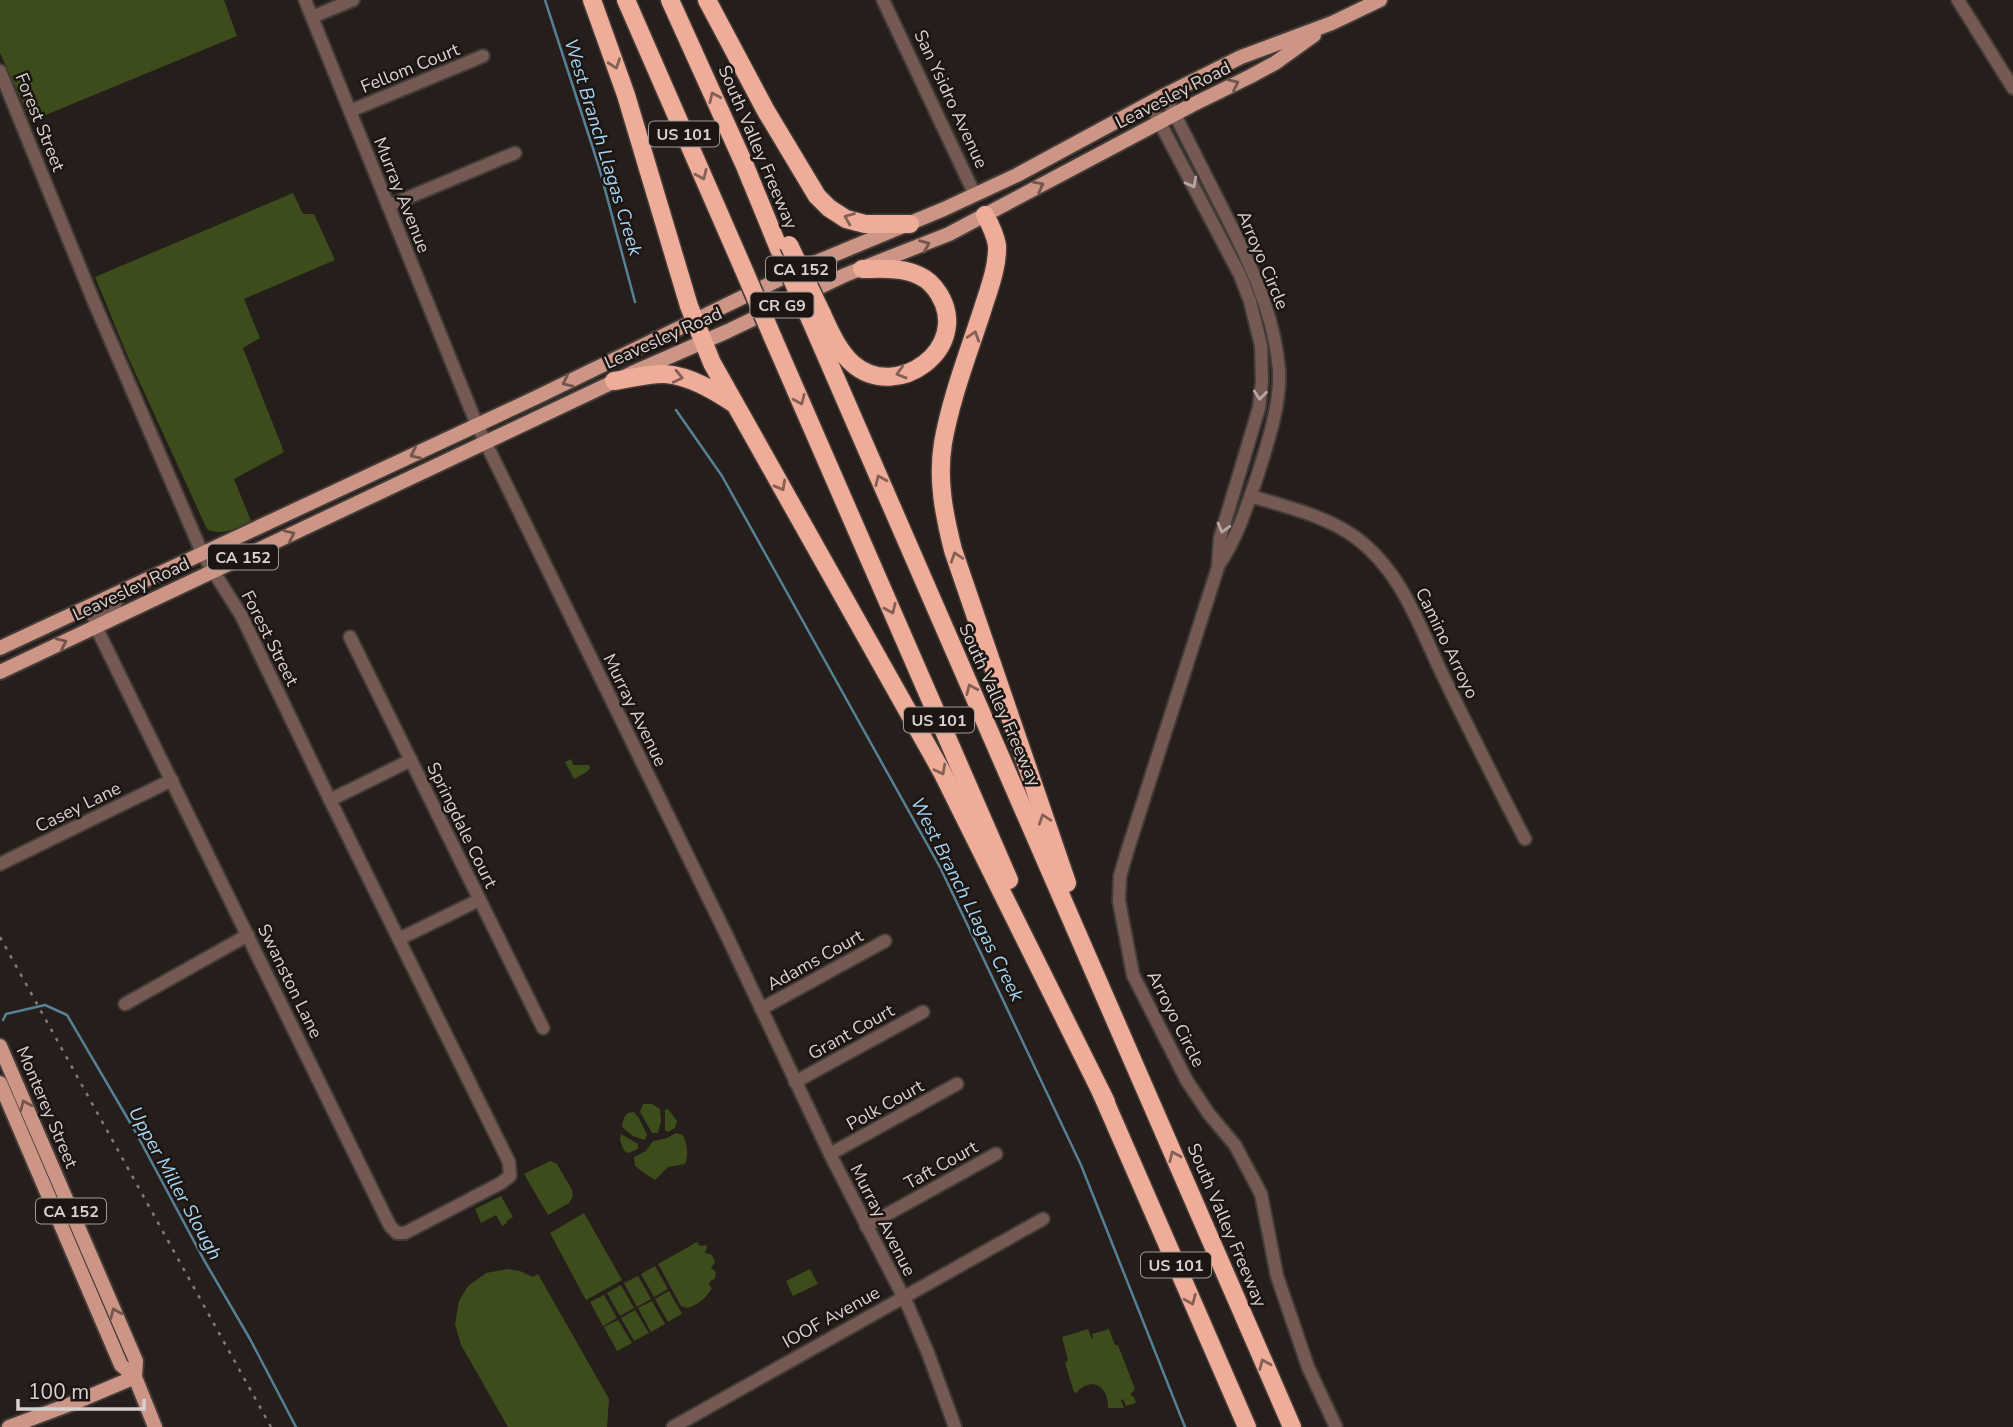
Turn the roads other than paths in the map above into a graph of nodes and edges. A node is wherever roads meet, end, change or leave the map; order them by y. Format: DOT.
graph roads {
  1 [pos="305,0"];
  2 [pos="353,0"];
  3 [pos="593,0"];
  4 [pos="626,0"];
  5 [pos="670,0"];
  6 [pos="708,0"];
  7 [pos="883,0"];
  8 [pos="1380,0"];
  9 [pos="1958,0"];
  10 [pos="312,16"];
  11 [pos="1332,23"];
  12 [pos="483,56"];
  13 [pos="0,71"];
  14 [pos="2013,88"];
  15 [pos="1165,95"];
  16 [pos="1150,104"];
  17 [pos="350,111"];
  18 [pos="1175,114"];
  19 [pos="1160,123"];
  20 [pos="515,153"];
  21 [pos="975,195"];
  22 [pos="388,206"];
  23 [pos="985,215"];
  24 [pos="910,224"];
  25 [pos="862,269"];
  26 [pos="816,316"];
  27 [pos="694,320"];
  28 [pos="703,342"];
  29 [pos="614,381"];
  30 [pos="736,405"];
  31 [pos="477,425"];
  32 [pos="485,442"];
  33 [pos="1251,496"];
  34 [pos="203,555"];
  35 [pos="1218,567"];
  36 [pos="213,571"];
  37 [pos="120,593"];
  38 [pos="96,626"];
  39 [pos="349,637"];
  40 [pos="0,648"];
  41 [pos="0,672"];
  42 [pos="411,760"];
  43 [pos="172,780"];
  44 [pos="330,800"];
  45 [pos="1525,839"];
  46 [pos="0,864"];
  47 [pos="479,900"];
  48 [pos="1076,931"];
  49 [pos="248,935"];
  50 [pos="399,939"];
  51 [pos="885,941"];
  52 [pos="125,1004"];
  53 [pos="761,1009"];
  54 [pos="923,1013"];
  55 [pos="542,1028"];
  56 [pos="0,1046"];
  57 [pos="0,1083"];
  58 [pos="795,1083"];
  59 [pos="957,1084"];
  60 [pos="1105,1102"];
  61 [pos="830,1154"];
  62 [pos="996,1154"];
  63 [pos="511,1174"];
  64 [pos="1042,1219"];
  65 [pos="866,1226"];
  66 [pos="903,1297"];
  67 [pos="135,1377"];
  68 [pos="11,1427"];
  69 [pos="155,1427"];
  70 [pos="673,1427"];
  71 [pos="955,1427"];
  72 [pos="1247,1427"];
  73 [pos="1292,1427"];
  74 [pos="1336,1427"];
  1 -- 10 [label="street, Murray Avenue"];
  2 -- 10 [label="street"];
  3 -- 27 [label="highway, one-way"];
  4 -- 60 [label="highway, US 101, one-way, bridge"];
  26 -- 5 [label="highway, South Valley Freeway / US 101, one-way, bridge"];
  24 -- 6 [label="highway, one-way"];
  7 -- 21 [label="street, San Ysidro Avenue"];
  8 -- 11 [label="main road, Leavesley Road / CR G9"];
  9 -- 14 [label="street"];
  10 -- 17 [label="street, Murray Avenue"];
  11 -- 15 [label="main road, Leavesley Road / CR G9"];
  18 -- 11 [label="main road, Leavesley Road / CR G9, one-way"];
  12 -- 17 [label="street, Fellom Court"];
  13 -- 34 [label="street, Forest Street"];
  15 -- 16 [label="main road, Leavesley Road / CR G9"];
  15 -- 18 [label="street, Arroyo Circle"];
  16 -- 19 [label="street, Arroyo Circle"];
  16 -- 21 [label="main road, Leavesley Road / CR G9"];
  17 -- 22 [label="street, Murray Avenue"];
  18 -- 19 [label="main road, Leavesley Road / CR G9"];
  18 -- 33 [label="street, Arroyo Circle"];
  23 -- 19 [label="main road, Leavesley Road / CR G9, one-way"];
  19 -- 35 [label="street, Arroyo Circle, one-way"];
  20 -- 22 [label="street"];
  21 -- 23 [label="main road, San Ysidro Avenue"];
  21 -- 24 [label="main road, Leavesley Road / CA 152"];
  22 -- 31 [label="street, Murray Avenue"];
  25 -- 23 [label="main road, Leavesley Road / CR G9, one-way"];
  48 -- 23 [label="highway, one-way"];
  24 -- 27 [label="main road, Leavesley Road / CA 152"];
  25 -- 26 [label="highway, one-way"];
  25 -- 28 [label="main road, Leavesley Road / CR G9"];
  48 -- 26 [label="highway, South Valley Freeway / US 101, one-way"];
  27 -- 28 [label="highway"];
  27 -- 31 [label="main road, Leavesley Road / CA 152, one-way"];
  28 -- 29 [label="main road, Leavesley Road / CR G9"];
  28 -- 30 [label="highway"];
  29 -- 30 [label="highway, CA 152, one-way"];
  29 -- 32 [label="main road, Leavesley Road / CA 152"];
  30 -- 60 [label="highway, one-way"];
  31 -- 32 [label="street, Murray Avenue"];
  31 -- 34 [label="main road, Leavesley Road / CA 152, one-way"];
  36 -- 32 [label="main road, Leavesley Road / CA 152, one-way"];
  32 -- 53 [label="street, Murray Avenue"];
  33 -- 35 [label="street, Arroyo Circle"];
  33 -- 45 [label="street, Camino Arroyo"];
  34 -- 36 [label="street, Forest Street"];
  34 -- 37 [label="main road, Leavesley Road / CA 152"];
  35 -- 74 [label="street, Arroyo Circle"];
  36 -- 38 [label="main road, Leavesley Road / CA 152"];
  36 -- 44 [label="street, Forest Street"];
  37 -- 38 [label="street"];
  37 -- 40 [label="main road, Leavesley Road / CA 152"];
  41 -- 38 [label="main road, Leavesley Road / CA 152, one-way"];
  38 -- 43 [label="street, Swanston Lane"];
  39 -- 42 [label="street, Springdale Court"];
  42 -- 44 [label="street"];
  42 -- 47 [label="street, Springdale Court"];
  43 -- 46 [label="street, Casey Lane"];
  43 -- 49 [label="street, Swanston Lane"];
  44 -- 50 [label="street, Forest Street"];
  47 -- 50 [label="street"];
  47 -- 55 [label="street, Springdale Court"];
  73 -- 48 [label="highway, South Valley Freeway / US 101, one-way"];
  49 -- 52 [label="street"];
  49 -- 63 [label="street, Swanston Lane"];
  50 -- 63 [label="street, Forest Street"];
  51 -- 53 [label="street, Adams Court"];
  53 -- 58 [label="street, Murray Avenue"];
  54 -- 58 [label="street, Grant Court"];
  67 -- 56 [label="main road, Monterey Street / CA 152, one-way"];
  57 -- 67 [label="main road, Monterey Street / CA 152"];
  58 -- 61 [label="street, Murray Avenue"];
  59 -- 61 [label="street, Polk Court"];
  60 -- 72 [label="highway, US 101, one-way"];
  61 -- 65 [label="street, Murray Avenue"];
  62 -- 65 [label="street, Taft Court"];
  64 -- 66 [label="street, IOOF Avenue"];
  65 -- 66 [label="street, Murray Avenue"];
  66 -- 70 [label="street, IOOF Avenue"];
  66 -- 71 [label="street, Murray Avenue"];
  67 -- 68 [label="main road"];
  67 -- 69 [label="main road, Monterey Street"];
}
